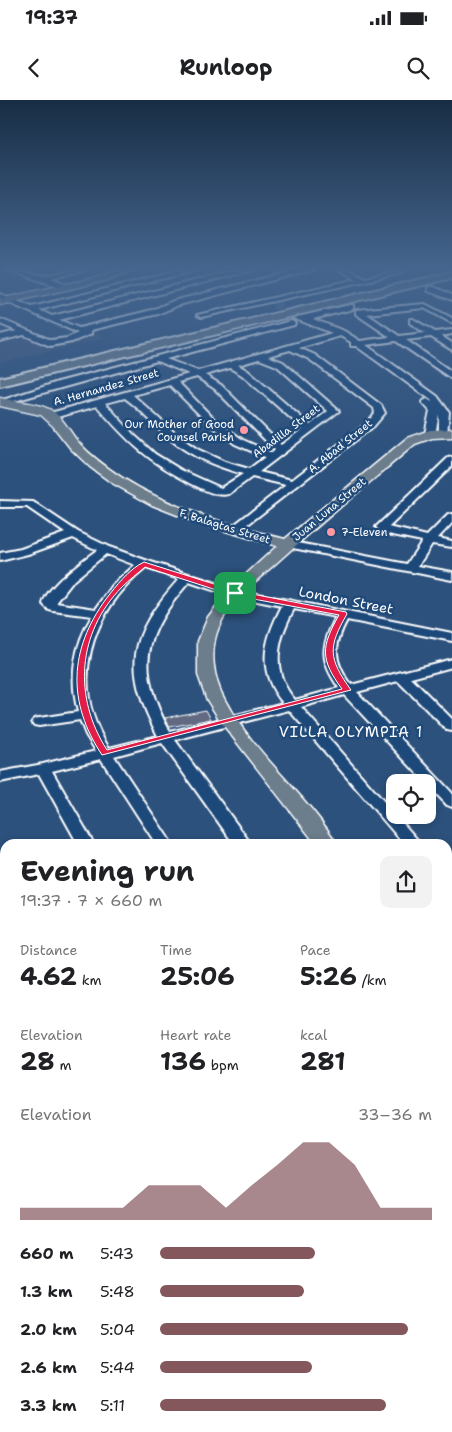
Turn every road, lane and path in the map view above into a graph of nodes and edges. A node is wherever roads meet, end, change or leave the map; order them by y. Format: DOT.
graph roads {
  1 [pos="85,331"];
  2 [pos="178,331"];
  3 [pos="215,331"];
  4 [pos="253,331"];
  5 [pos="330,331"];
  6 [pos="387,331"];
  7 [pos="429,331"];
  8 [pos="24,332"];
  9 [pos="452,332"];
  10 [pos="338,334"];
  11 [pos="433,334"];
  12 [pos="0,338"];
  13 [pos="399,339"];
  14 [pos="355,344"];
  15 [pos="290,347"];
  16 [pos="452,347"];
  17 [pos="259,356"];
  18 [pos="156,358"];
  19 [pos="230,364"];
  20 [pos="0,373"];
  21 [pos="198,374"];
  22 [pos="452,376"];
  23 [pos="171,381"];
  24 [pos="0,382"];
  25 [pos="126,394"];
  26 [pos="1,402"];
  27 [pos="99,402"];
  28 [pos="435,405"];
  29 [pos="50,416"];
  30 [pos="310,430"];
  31 [pos="448,432"];
  32 [pos="430,434"];
  33 [pos="277,454"];
  34 [pos="452,460"];
  35 [pos="251,474"];
  36 [pos="293,483"];
  37 [pos="0,504"];
  38 [pos="452,517"];
  39 [pos="234,530"];
  40 [pos="74,534"];
  41 [pos="429,540"];
  42 [pos="288,544"];
  43 [pos="452,544"];
  44 [pos="105,549"];
  45 [pos="0,557"];
  46 [pos="144,564"];
  47 [pos="410,568"];
  48 [pos="452,576"];
  49 [pos="186,578"];
  50 [pos="235,593"];
  51 [pos="290,604"];
  52 [pos="100,613"];
  53 [pos="344,614"];
  54 [pos="452,636"];
  55 [pos="452,663"];
  56 [pos="401,676"];
  57 [pos="347,690"];
  58 [pos="292,704"];
  59 [pos="86,715"];
  60 [pos="39,722"];
  61 [pos="229,722"];
  62 [pos="452,727"];
  63 [pos="166,738"];
  64 [pos="104,753"];
  65 [pos="43,769"];
  66 [pos="0,778"];
  67 [pos="452,802"];
  68 [pos="83,839"];
  69 [pos="161,839"];
  70 [pos="239,839"];
  71 [pos="323,839"];
  72 [pos="408,839"];
  1 -- 8 [label="street"];
  2 -- 20 [label="highway"];
  3 -- 24 [label="highway"];
  4 -- 18 [label="street"];
  5 -- 10 [label="street"];
  6 -- 13 [label="street"];
  7 -- 11 [label="street"];
  8 -- 12 [label="street"];
  9 -- 11 [label="street"];
  10 -- 14 [label="street"];
  10 -- 15 [label="street, A. Hernandez Street"];
  11 -- 13 [label="street"];
  11 -- 16 [label="street"];
  13 -- 14 [label="street"];
  13 -- 22 [label="street"];
  14 -- 28 [label="street"];
  15 -- 17 [label="street, A. Hernandez Street"];
  15 -- 36 [label="street, A. Abad Street"];
  17 -- 19 [label="street, A. Hernandez Street"];
  17 -- 30 [label="street, Abadilla Street"];
  18 -- 21 [label="street"];
  18 -- 26 [label="street"];
  19 -- 21 [label="street, A. Hernandez Street"];
  19 -- 30 [label="street"];
  21 -- 23 [label="street, A. Hernandez Street"];
  21 -- 33 [label="street"];
  23 -- 25 [label="street, A. Hernandez Street"];
  23 -- 33 [label="street"];
  25 -- 27 [label="street, A. Hernandez Street"];
  25 -- 35 [label="street"];
  26 -- 29 [label="main road"];
  27 -- 29 [label="street, A. Hernandez Street"];
  27 -- 35 [label="street, Abadilla Street"];
  28 -- 31 [label="street, Juan Luna Street"];
  28 -- 32 [label="street"];
  29 -- 39 [label="main road, F. Balagtas Street"];
  30 -- 33 [label="street, Abadilla Street"];
  31 -- 32 [label="main road, Juan Luna Street"];
  32 -- 42 [label="main road, Juan Luna Street"];
  33 -- 35 [label="street, Abadilla Street"];
  34 -- 41 [label="street"];
  35 -- 36 [label="street"];
  36 -- 39 [label="street, A. Abad Street"];
  37 -- 40 [label="street, London Street"];
  38 -- 41 [label="street"];
  39 -- 42 [label="main road, F. Balagtas Street"];
  40 -- 44 [label="street, London Street"];
  40 -- 45 [label="street"];
  41 -- 43 [label="street"];
  41 -- 47 [label="street"];
  42 -- 47 [label="street, F. Balagtas Street"];
  42 -- 50 [label="main road, Juan Luna Street"];
  44 -- 46 [label="street, London Street"];
  44 -- 52 [label="street"];
  46 -- 49 [label="street, London Street"];
  46 -- 52 [label="street"];
  47 -- 48 [label="street, F. Balagtas Street"];
  49 -- 50 [label="street, London Street"];
  49 -- 63 [label="street"];
  50 -- 51 [label="street, London Street"];
  50 -- 61 [label="main road, Juan Luna Street"];
  51 -- 53 [label="street, London Street"];
  51 -- 58 [label="street"];
  52 -- 59 [label="street"];
  53 -- 54 [label="street, London Street"];
  53 -- 57 [label="street"];
  55 -- 56 [label="street"];
  56 -- 57 [label="street"];
  56 -- 62 [label="street"];
  57 -- 58 [label="street"];
  57 -- 67 [label="street"];
  58 -- 61 [label="street"];
  58 -- 72 [label="street"];
  59 -- 60 [label="street"];
  59 -- 64 [label="street"];
  61 -- 63 [label="street"];
  61 -- 71 [label="main road, Juan Luna Street"];
  63 -- 64 [label="street"];
  63 -- 70 [label="street"];
  64 -- 65 [label="street"];
  64 -- 69 [label="street"];
  65 -- 66 [label="street"];
  65 -- 68 [label="street"];
}
